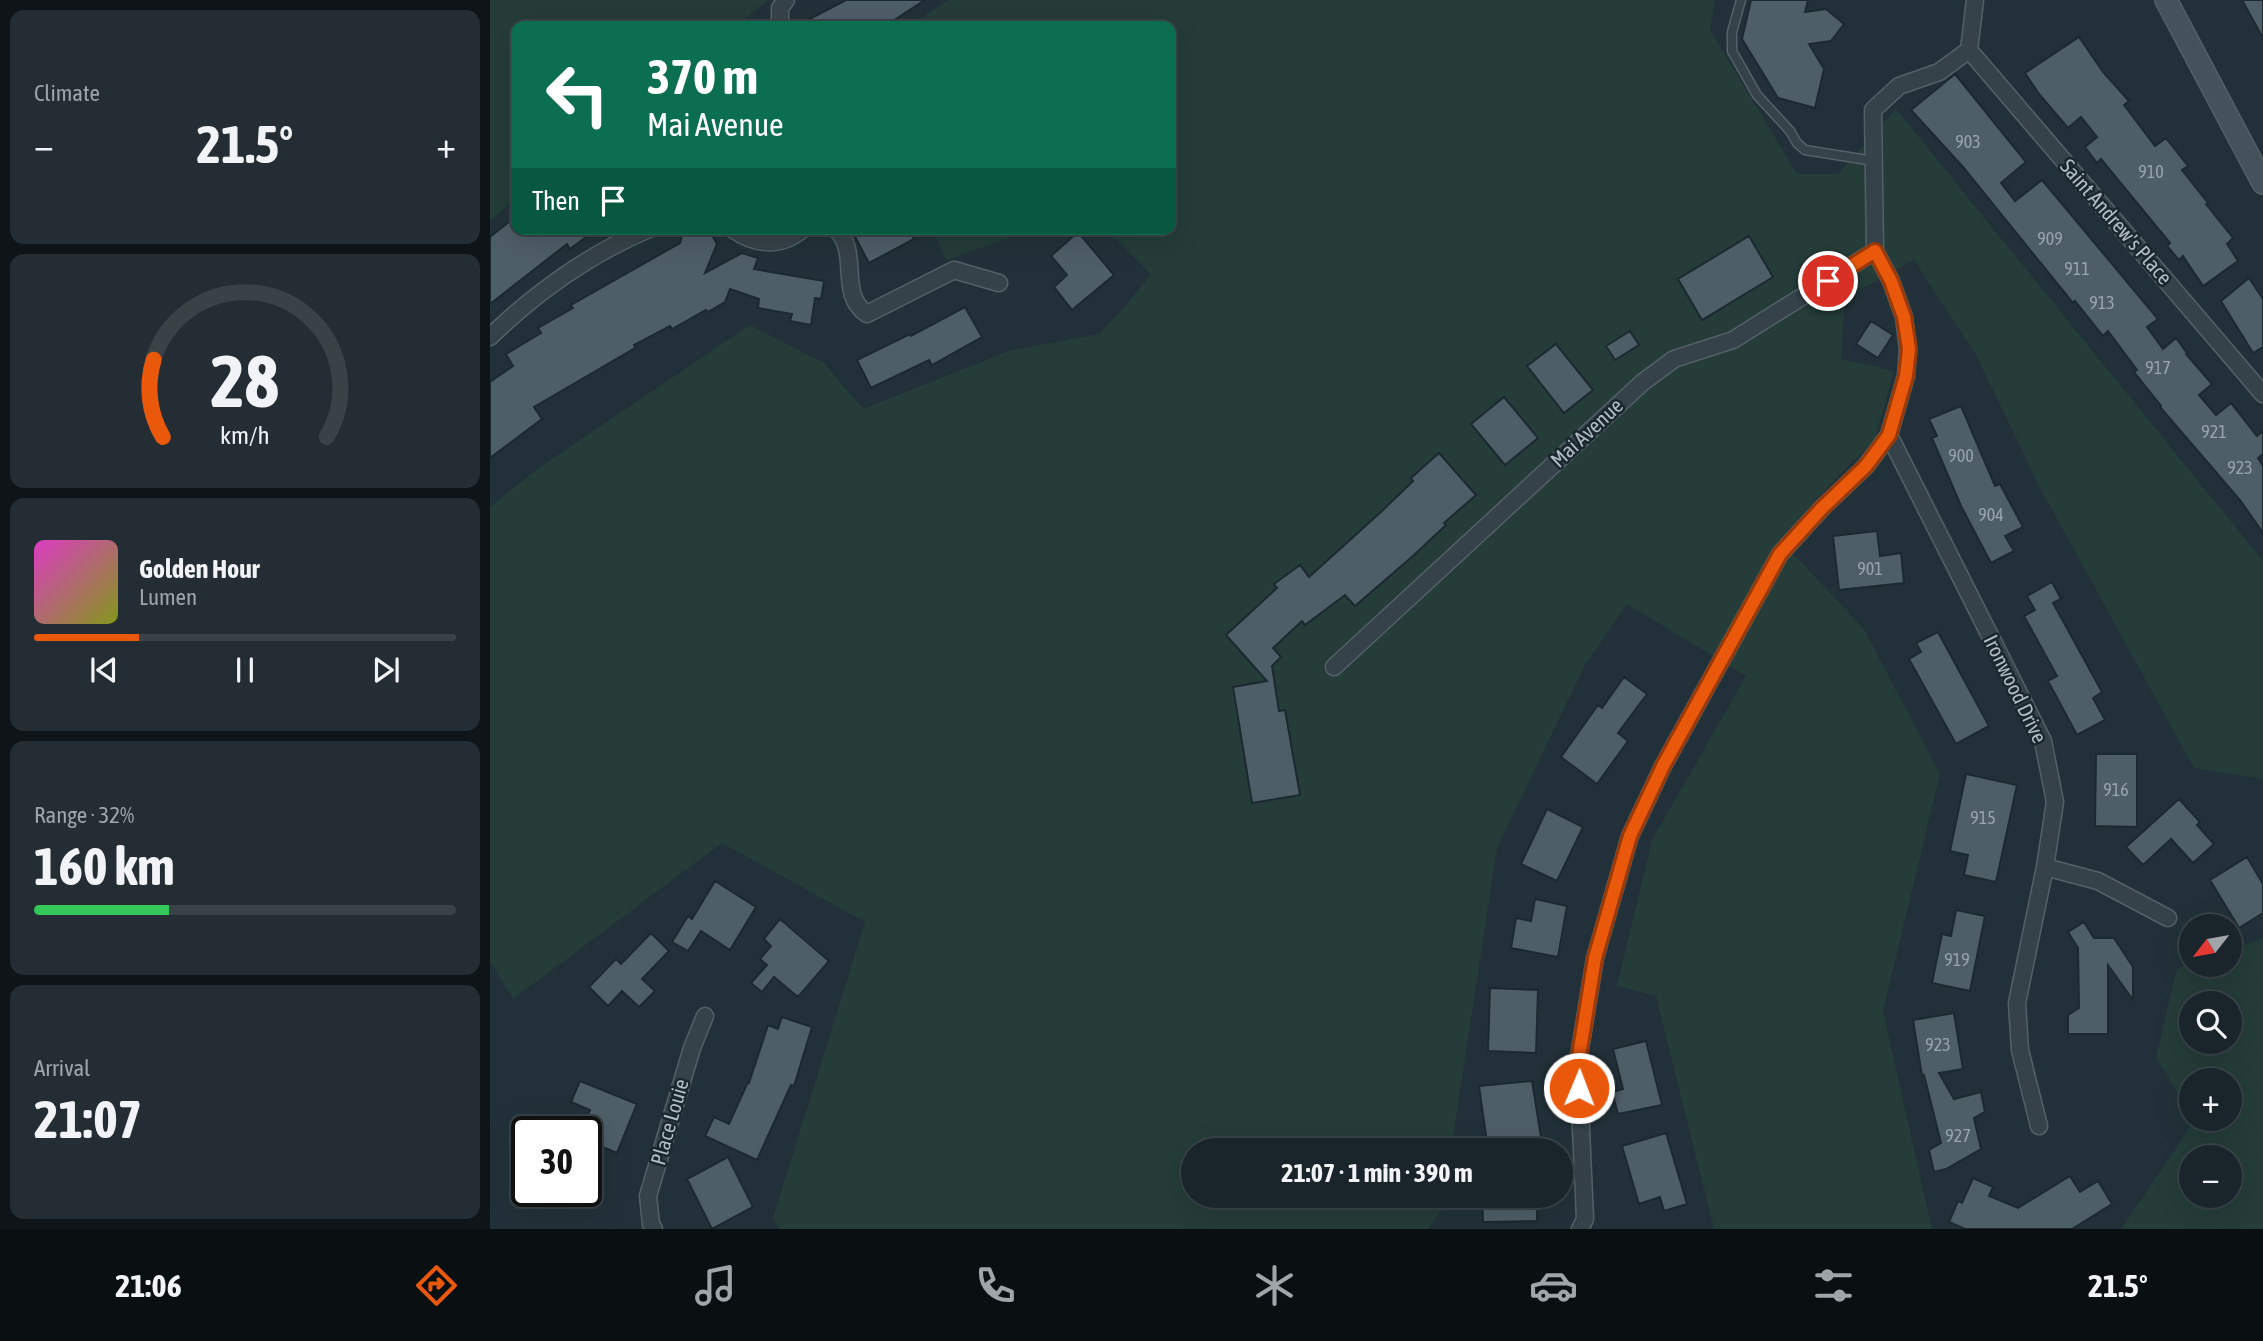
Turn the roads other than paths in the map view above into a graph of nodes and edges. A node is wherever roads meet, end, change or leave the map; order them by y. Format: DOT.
graph roads {
  1 [pos="786,0"];
  2 [pos="1741,0"];
  3 [pos="1975,0"];
  4 [pos="2166,0"];
  5 [pos="780,21"];
  6 [pos="1969,50"];
  7 [pos="1874,161"];
  8 [pos="2263,183"];
  9 [pos="634,235"];
  10 [pos="742,235"];
  11 [pos="795,235"];
  12 [pos="841,235"];
  13 [pos="1875,251"];
  14 [pos="999,283"];
  15 [pos="490,337"];
  16 [pos="2263,394"];
  17 [pos="1889,435"];
  18 [pos="1334,667"];
  19 [pos="2045,867"];
  20 [pos="2168,918"];
  21 [pos="705,1016"];
  22 [pos="2039,1126"];
  23 [pos="654,1229"];
  24 [pos="1580,1229"];
  1 -- 5 [label="street"];
  2 -- 7 [label="lane"];
  3 -- 6 [label="street"];
  4 -- 8 [label="main road"];
  6 -- 7 [label="street"];
  6 -- 16 [label="street, Saint Andrew's Place"];
  7 -- 13 [label="street"];
  9 -- 15 [label="street"];
  10 -- 11 [label="street"];
  12 -- 14 [label="street"];
  13 -- 17 [label="street"];
  13 -- 18 [label="street, Mai Avenue"];
  17 -- 19 [label="street, Ironwood Drive"];
  17 -- 24 [label="street"];
  19 -- 20 [label="street"];
  19 -- 22 [label="street, Ironwood Drive"];
  21 -- 23 [label="street, Place Louie"];
}
